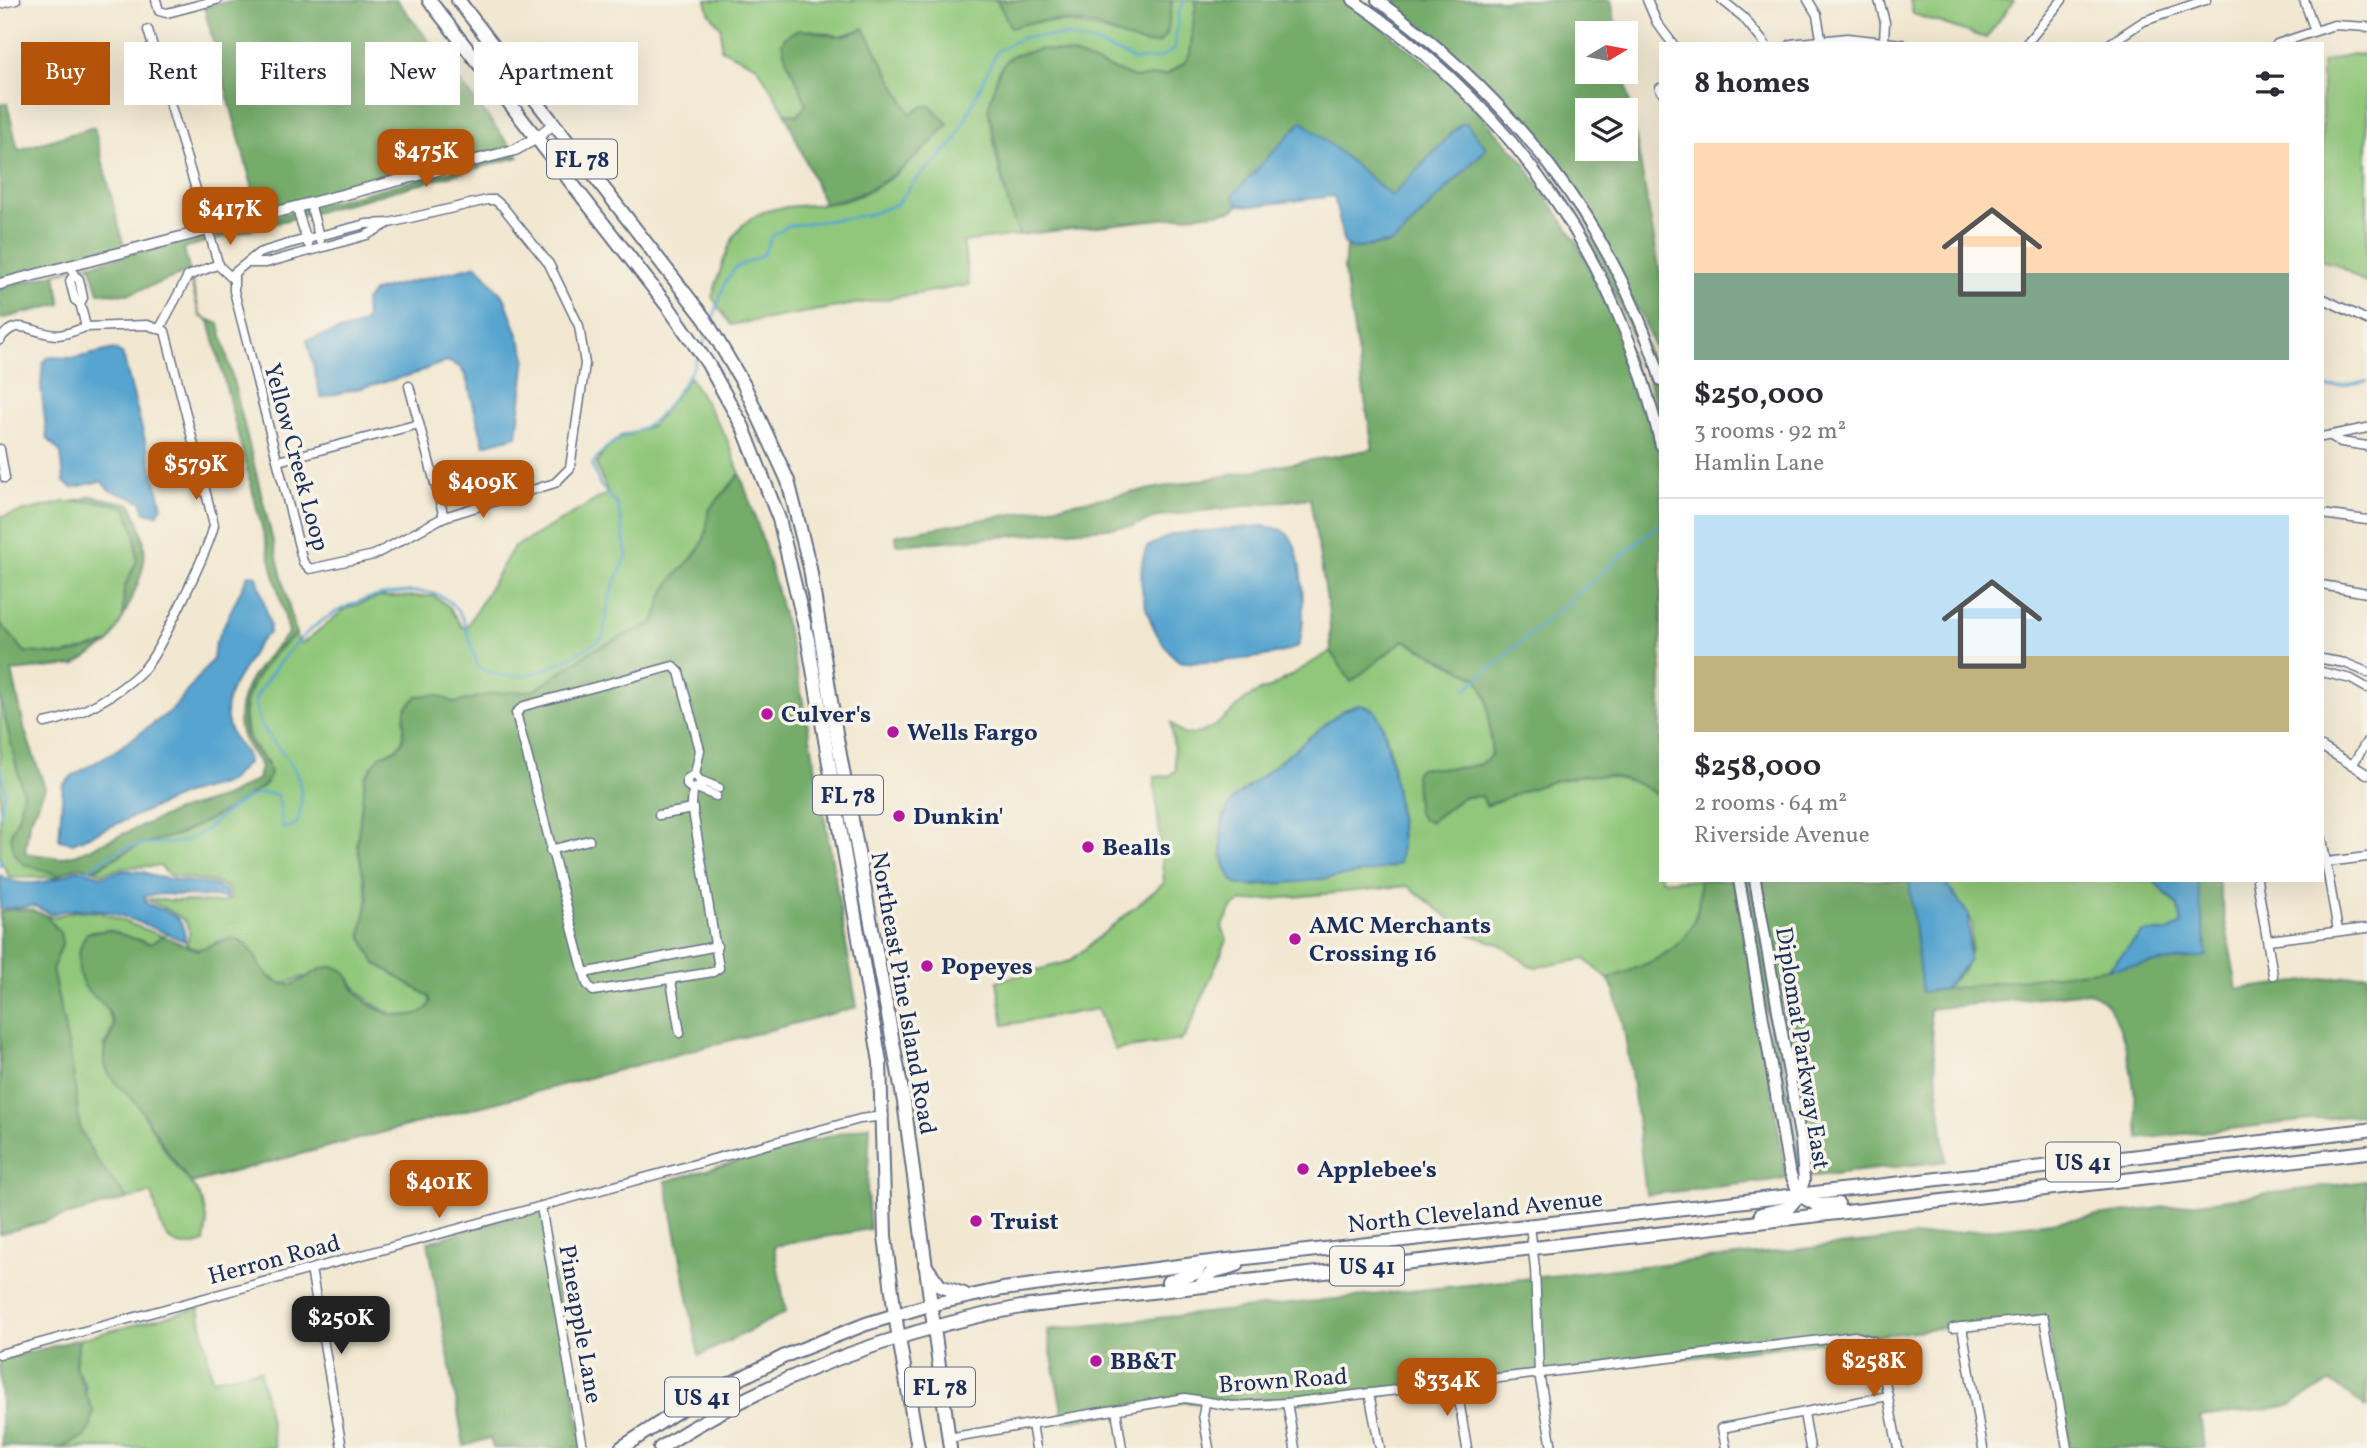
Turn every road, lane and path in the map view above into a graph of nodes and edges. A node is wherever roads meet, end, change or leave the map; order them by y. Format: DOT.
graph roads {
  1 [pos="16,0"];
  2 [pos="156,0"];
  3 [pos="217,0"];
  4 [pos="429,0"];
  5 [pos="458,0"];
  6 [pos="1353,0"];
  7 [pos="1647,0"];
  8 [pos="1721,0"];
  9 [pos="1808,0"];
  10 [pos="1879,0"];
  11 [pos="2062,0"];
  12 [pos="2206,0"];
  13 [pos="2304,0"];
  14 [pos="1373,3"];
  15 [pos="0,4"];
  16 [pos="2367,27"];
  17 [pos="148,30"];
  18 [pos="2315,31"];
  19 [pos="1821,38"];
  20 [pos="1884,40"];
  21 [pos="1671,42"];
  22 [pos="1763,42"];
  23 [pos="1801,42"];
  24 [pos="1893,42"];
  25 [pos="2028,42"];
  26 [pos="2112,42"];
  27 [pos="2283,42"];
  28 [pos="554,123"];
  29 [pos="537,138"];
  30 [pos="1530,140"];
  31 [pos="1519,149"];
  32 [pos="310,203"];
  33 [pos="296,206"];
  34 [pos="389,223"];
  35 [pos="353,227"];
  36 [pos="207,229"];
  37 [pos="319,236"];
  38 [pos="355,237"];
  39 [pos="307,240"];
  40 [pos="322,247"];
  41 [pos="275,248"];
  42 [pos="310,249"];
  43 [pos="278,259"];
  44 [pos="250,263"];
  45 [pos="219,264"];
  46 [pos="72,270"];
  47 [pos="233,279"];
  48 [pos="0,284"];
  49 [pos="2324,299"];
  50 [pos="2367,320"];
  51 [pos="86,327"];
  52 [pos="160,328"];
  53 [pos="0,340"];
  54 [pos="1659,375"];
  55 [pos="409,386"];
  56 [pos="419,424"];
  57 [pos="2367,429"];
  58 [pos="2327,437"];
  59 [pos="1659,438"];
  60 [pos="2367,446"];
  61 [pos="0,449"];
  62 [pos="278,461"];
  63 [pos="5,478"];
  64 [pos="2324,514"];
  65 [pos="444,517"];
  66 [pos="2367,520"];
  67 [pos="2324,585"];
  68 [pos="798,592"];
  69 [pos="2367,593"];
  70 [pos="2324,659"];
  71 [pos="2324,672"];
  72 [pos="2367,672"];
  73 [pos="2367,688"];
  74 [pos="830,695"];
  75 [pos="46,723"];
  76 [pos="2367,741"];
  77 [pos="2324,748"];
  78 [pos="2353,764"];
  79 [pos="2367,774"];
  80 [pos="697,783"];
  81 [pos="718,792"];
  82 [pos="692,809"];
  83 [pos="659,815"];
  84 [pos="589,840"];
  85 [pos="2324,848"];
  86 [pos="550,850"];
  87 [pos="2367,857"];
  88 [pos="2327,862"];
  89 [pos="1739,882"];
  90 [pos="1755,882"];
  91 [pos="2257,882"];
  92 [pos="2367,928"];
  93 [pos="2338,931"];
  94 [pos="2268,940"];
  95 [pos="717,946"];
  96 [pos="584,972"];
  97 [pos="2273,975"];
  98 [pos="671,981"];
  99 [pos="680,1033"];
  100 [pos="884,1116"];
  101 [pos="2367,1130"];
  102 [pos="2367,1152"];
  103 [pos="2000,1194"];
  104 [pos="1799,1195"];
  105 [pos="541,1207"];
  106 [pos="1530,1226"];
  107 [pos="1710,1227"];
  108 [pos="1533,1247"];
  109 [pos="1281,1254"];
  110 [pos="923,1262"];
  111 [pos="1202,1263"];
  112 [pos="311,1269"];
  113 [pos="1201,1285"];
  114 [pos="1114,1295"];
  115 [pos="971,1296"];
  116 [pos="929,1305"];
  117 [pos="895,1315"];
  118 [pos="931,1327"];
  119 [pos="898,1336"];
  120 [pos="0,1354"];
  121 [pos="1539,1373"];
  122 [pos="1456,1383"];
  123 [pos="1369,1393"];
  124 [pos="1888,1396"];
  125 [pos="1205,1403"];
  126 [pos="1287,1403"];
  127 [pos="1116,1410"];
  128 [pos="1804,1413"];
  129 [pos="1032,1424"];
  130 [pos="949,1443"];
  131 [pos="342,1448"];
  132 [pos="583,1448"];
  133 [pos="621,1448"];
  134 [pos="660,1448"];
  135 [pos="918,1448"];
  136 [pos="1036,1448"];
  137 [pos="1122,1448"];
  138 [pos="1209,1448"];
  139 [pos="1294,1448"];
  140 [pos="1380,1448"];
  141 [pos="1467,1448"];
  142 [pos="1552,1448"];
  143 [pos="1726,1448"];
  144 [pos="1811,1448"];
  145 [pos="1898,1448"];
  146 [pos="1983,1448"];
  147 [pos="2067,1448"];
  1 -- 15 [label="street"];
  2 -- 3 [label="street"];
  4 -- 29 [label="main road, Northeast Pine Island Road / FL 78"];
  5 -- 28 [label="main road, Northeast Pine Island Road / FL 78"];
  6 -- 14 [label="main road"];
  7 -- 21 [label="street"];
  8 -- 22 [label="street"];
  9 -- 19 [label="street"];
  10 -- 20 [label="street"];
  11 -- 25 [label="street"];
  12 -- 26 [label="street"];
  13 -- 18 [label="street"];
  14 -- 30 [label="main road"];
  14 -- 31 [label="main road"];
  16 -- 18 [label="street"];
  17 -- 36 [label="street"];
  18 -- 27 [label="street"];
  19 -- 20 [label="street"];
  19 -- 23 [label="street"];
  20 -- 24 [label="street"];
  28 -- 29 [label="street"];
  28 -- 74 [label="main road, Northeast Pine Island Road / FL 78"];
  29 -- 32 [label="street"];
  29 -- 68 [label="main road, Northeast Pine Island Road / FL 78"];
  30 -- 31 [label="main road"];
  30 -- 54 [label="main road"];
  31 -- 59 [label="main road"];
  32 -- 33 [label="street"];
  32 -- 37 [label="street"];
  33 -- 36 [label="street"];
  33 -- 39 [label="street"];
  34 -- 35 [label="street"];
  34 -- 38 [label="street"];
  34 -- 65 [label="street, Yellow Creek Loop"];
  35 -- 37 [label="street"];
  35 -- 38 [label="street"];
  36 -- 45 [label="street"];
  36 -- 46 [label="street"];
  37 -- 39 [label="street"];
  37 -- 40 [label="street"];
  38 -- 40 [label="street"];
  39 -- 41 [label="street"];
  39 -- 42 [label="street"];
  40 -- 42 [label="street"];
  41 -- 43 [label="street"];
  41 -- 44 [label="street"];
  42 -- 43 [label="street"];
  43 -- 44 [label="street"];
  44 -- 47 [label="street"];
  45 -- 47 [label="street"];
  45 -- 52 [label="street"];
  46 -- 48 [label="street"];
  46 -- 51 [label="street"];
  47 -- 62 [label="street, Yellow Creek Loop"];
  49 -- 50 [label="street"];
  51 -- 52 [label="street"];
  51 -- 53 [label="street"];
  52 -- 75 [label="street"];
  55 -- 56 [label="street"];
  56 -- 62 [label="street"];
  56 -- 65 [label="street"];
  57 -- 58 [label="street"];
  58 -- 60 [label="street"];
  61 -- 63 [label="street"];
  62 -- 65 [label="street, Yellow Creek Loop"];
  64 -- 66 [label="street"];
  67 -- 69 [label="street"];
  68 -- 74 [label="main road"];
  68 -- 100 [label="main road, Northeast Pine Island Road / FL 78"];
  70 -- 72 [label="street"];
  71 -- 73 [label="street"];
  74 -- 110 [label="main road, Northeast Pine Island Road / FL 78"];
  76 -- 78 [label="street"];
  77 -- 78 [label="street"];
  78 -- 79 [label="street"];
  80 -- 81 [label="street"];
  80 -- 82 [label="street"];
  80 -- 86 [label="street"];
  82 -- 83 [label="street"];
  82 -- 95 [label="street"];
  84 -- 86 [label="street"];
  85 -- 88 [label="street"];
  86 -- 96 [label="street"];
  87 -- 88 [label="street"];
  88 -- 93 [label="street"];
  89 -- 104 [label="main road, Diplomat Parkway East"];
  90 -- 104 [label="main road, Diplomat Parkway East"];
  91 -- 94 [label="street"];
  92 -- 93 [label="street"];
  93 -- 94 [label="street"];
  94 -- 97 [label="street"];
  95 -- 96 [label="street"];
  95 -- 98 [label="street"];
  96 -- 98 [label="street"];
  98 -- 99 [label="street"];
  100 -- 105 [label="street, Herron Road"];
  100 -- 117 [label="main road, Northeast Pine Island Road / FL 78"];
  101 -- 104 [label="main road, North Cleveland Avenue / US 41"];
  102 -- 103 [label="main road, North Cleveland Avenue / US 41"];
  103 -- 104 [label="main road"];
  103 -- 107 [label="main road, North Cleveland Avenue / US 41"];
  104 -- 106 [label="main road, North Cleveland Avenue / US 41"];
  104 -- 107 [label="main road"];
  105 -- 112 [label="street, Herron Road"];
  105 -- 132 [label="street, Pineapple Lane"];
  106 -- 108 [label="street"];
  106 -- 109 [label="main road, North Cleveland Avenue / US 41"];
  107 -- 108 [label="main road, North Cleveland Avenue / US 41"];
  108 -- 113 [label="main road, North Cleveland Avenue / US 41"];
  108 -- 121 [label="street"];
  109 -- 111 [label="main road, North Cleveland Avenue / US 41"];
  109 -- 113 [label="main road"];
  110 -- 115 [label="main road"];
  110 -- 116 [label="main road, Northeast Pine Island Road / FL 78"];
  111 -- 114 [label="main road"];
  111 -- 115 [label="main road, North Cleveland Avenue / US 41"];
  112 -- 120 [label="street, Herron Road"];
  112 -- 131 [label="street"];
  113 -- 114 [label="main road, North Cleveland Avenue / US 41"];
  114 -- 118 [label="main road, North Cleveland Avenue / US 41"];
  115 -- 116 [label="main road, North Cleveland Avenue / US 41"];
  116 -- 117 [label="main road, North Cleveland Avenue / US 41"];
  116 -- 118 [label="main road, FL 78"];
  117 -- 119 [label="main road, FL 78"];
  117 -- 133 [label="main road, North Cleveland Avenue / US 41"];
  118 -- 119 [label="main road, North Cleveland Avenue / US 41"];
  118 -- 130 [label="main road, FL 78"];
  119 -- 134 [label="main road, North Cleveland Avenue / US 41"];
  119 -- 135 [label="main road, FL 78"];
  121 -- 122 [label="street, Brown Road"];
  121 -- 124 [label="street, Brown Road"];
  121 -- 142 [label="street"];
  122 -- 123 [label="street, Brown Road"];
  122 -- 141 [label="street"];
  123 -- 126 [label="street, Brown Road"];
  123 -- 140 [label="street"];
  124 -- 128 [label="street"];
  124 -- 145 [label="street"];
  125 -- 126 [label="street, Brown Road"];
  125 -- 127 [label="street, Brown Road"];
  125 -- 138 [label="street"];
  126 -- 139 [label="street"];
  127 -- 129 [label="street, Brown Road"];
  127 -- 137 [label="street"];
  128 -- 143 [label="street"];
  128 -- 144 [label="street"];
  129 -- 130 [label="street, Brown Road"];
  129 -- 136 [label="street"];
  146 -- 147 [label="street"];
}
